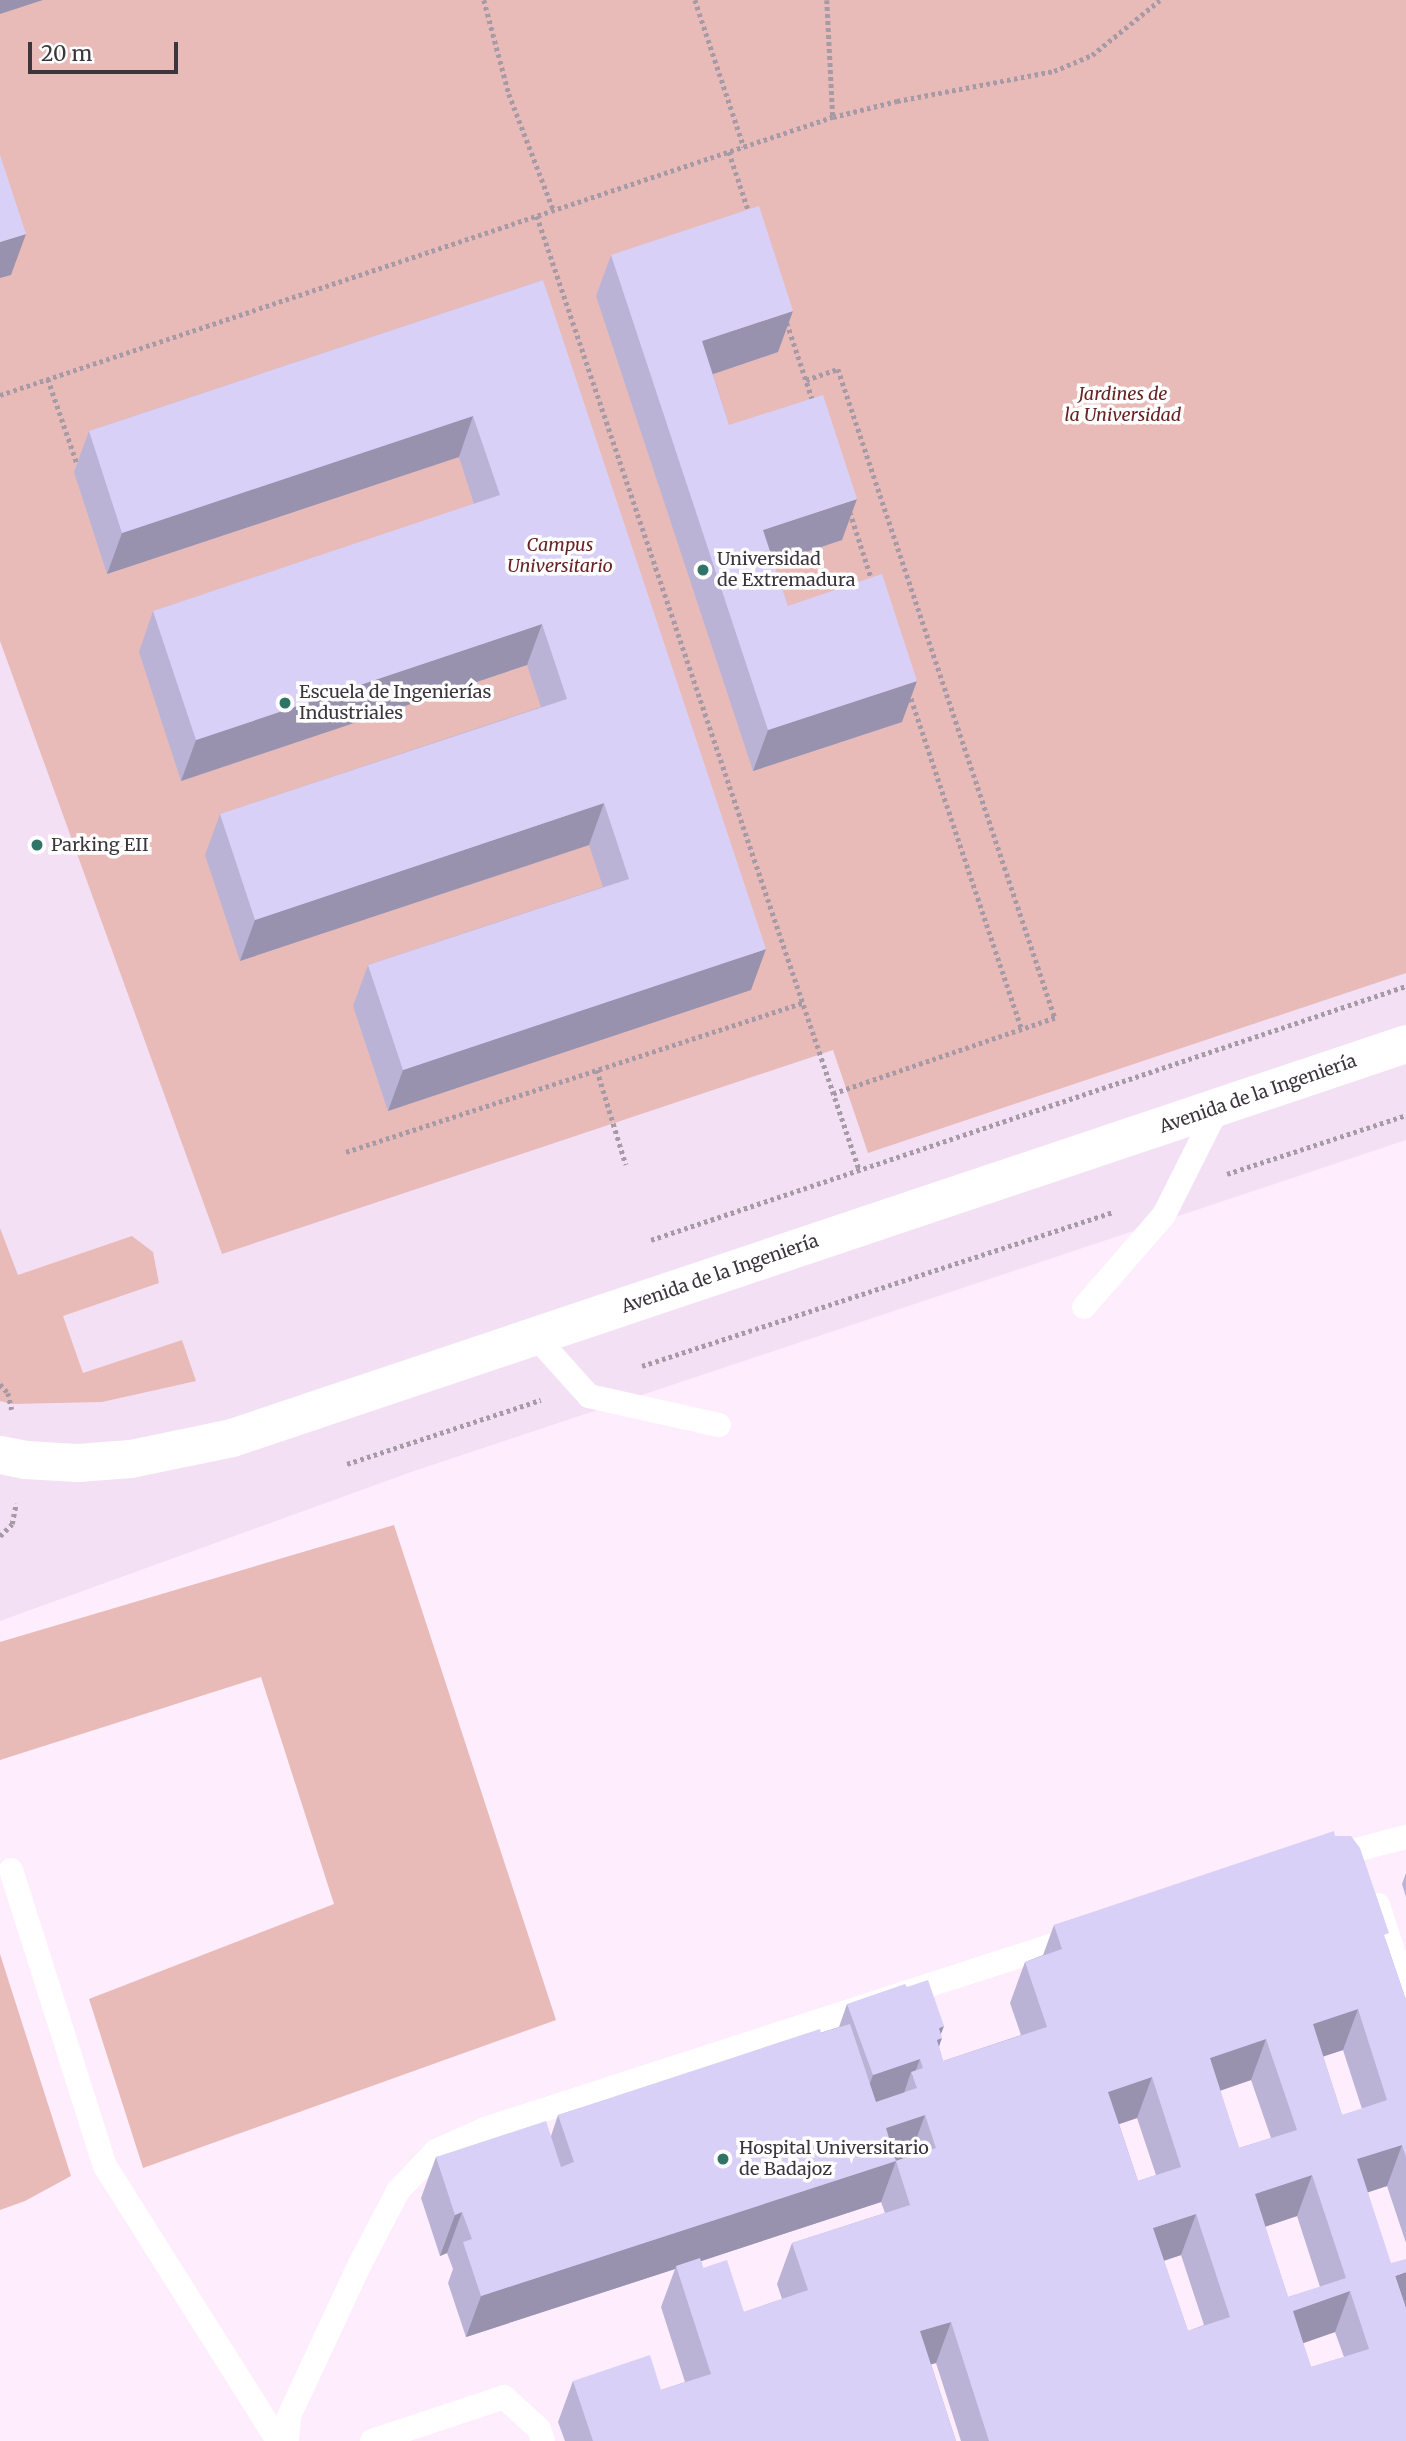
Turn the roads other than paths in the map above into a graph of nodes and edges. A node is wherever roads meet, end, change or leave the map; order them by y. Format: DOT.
graph roads {
  1 [pos="1406,1044"];
  2 [pos="1218,1107"];
  3 [pos="1084,1307"];
  4 [pos="535,1336"];
  5 [pos="719,1425"];
  6 [pos="13,1458"];
  7 [pos="1406,1837"];
  8 [pos="1360,1849"];
  9 [pos="1309,1862"];
  10 [pos="11,1870"];
  11 [pos="1097,1930"];
  12 [pos="1406,1991"];
  13 [pos="278,2441"];
  14 [pos="287,2441"];
  15 [pos="372,2441"];
  16 [pos="543,2441"];
  1 -- 2 [label="street, Avenida de la Ingeniería"];
  2 -- 3 [label="lane"];
  2 -- 4 [label="street, Avenida de la Ingeniería"];
  4 -- 5 [label="lane"];
  4 -- 6 [label="street, Avenida de la Ingeniería"];
  7 -- 8 [label="lane"];
  8 -- 9 [label="lane"];
  8 -- 12 [label="lane"];
  10 -- 13 [label="lane"];
  11 -- 14 [label="lane"];
  15 -- 16 [label="lane"];
}
